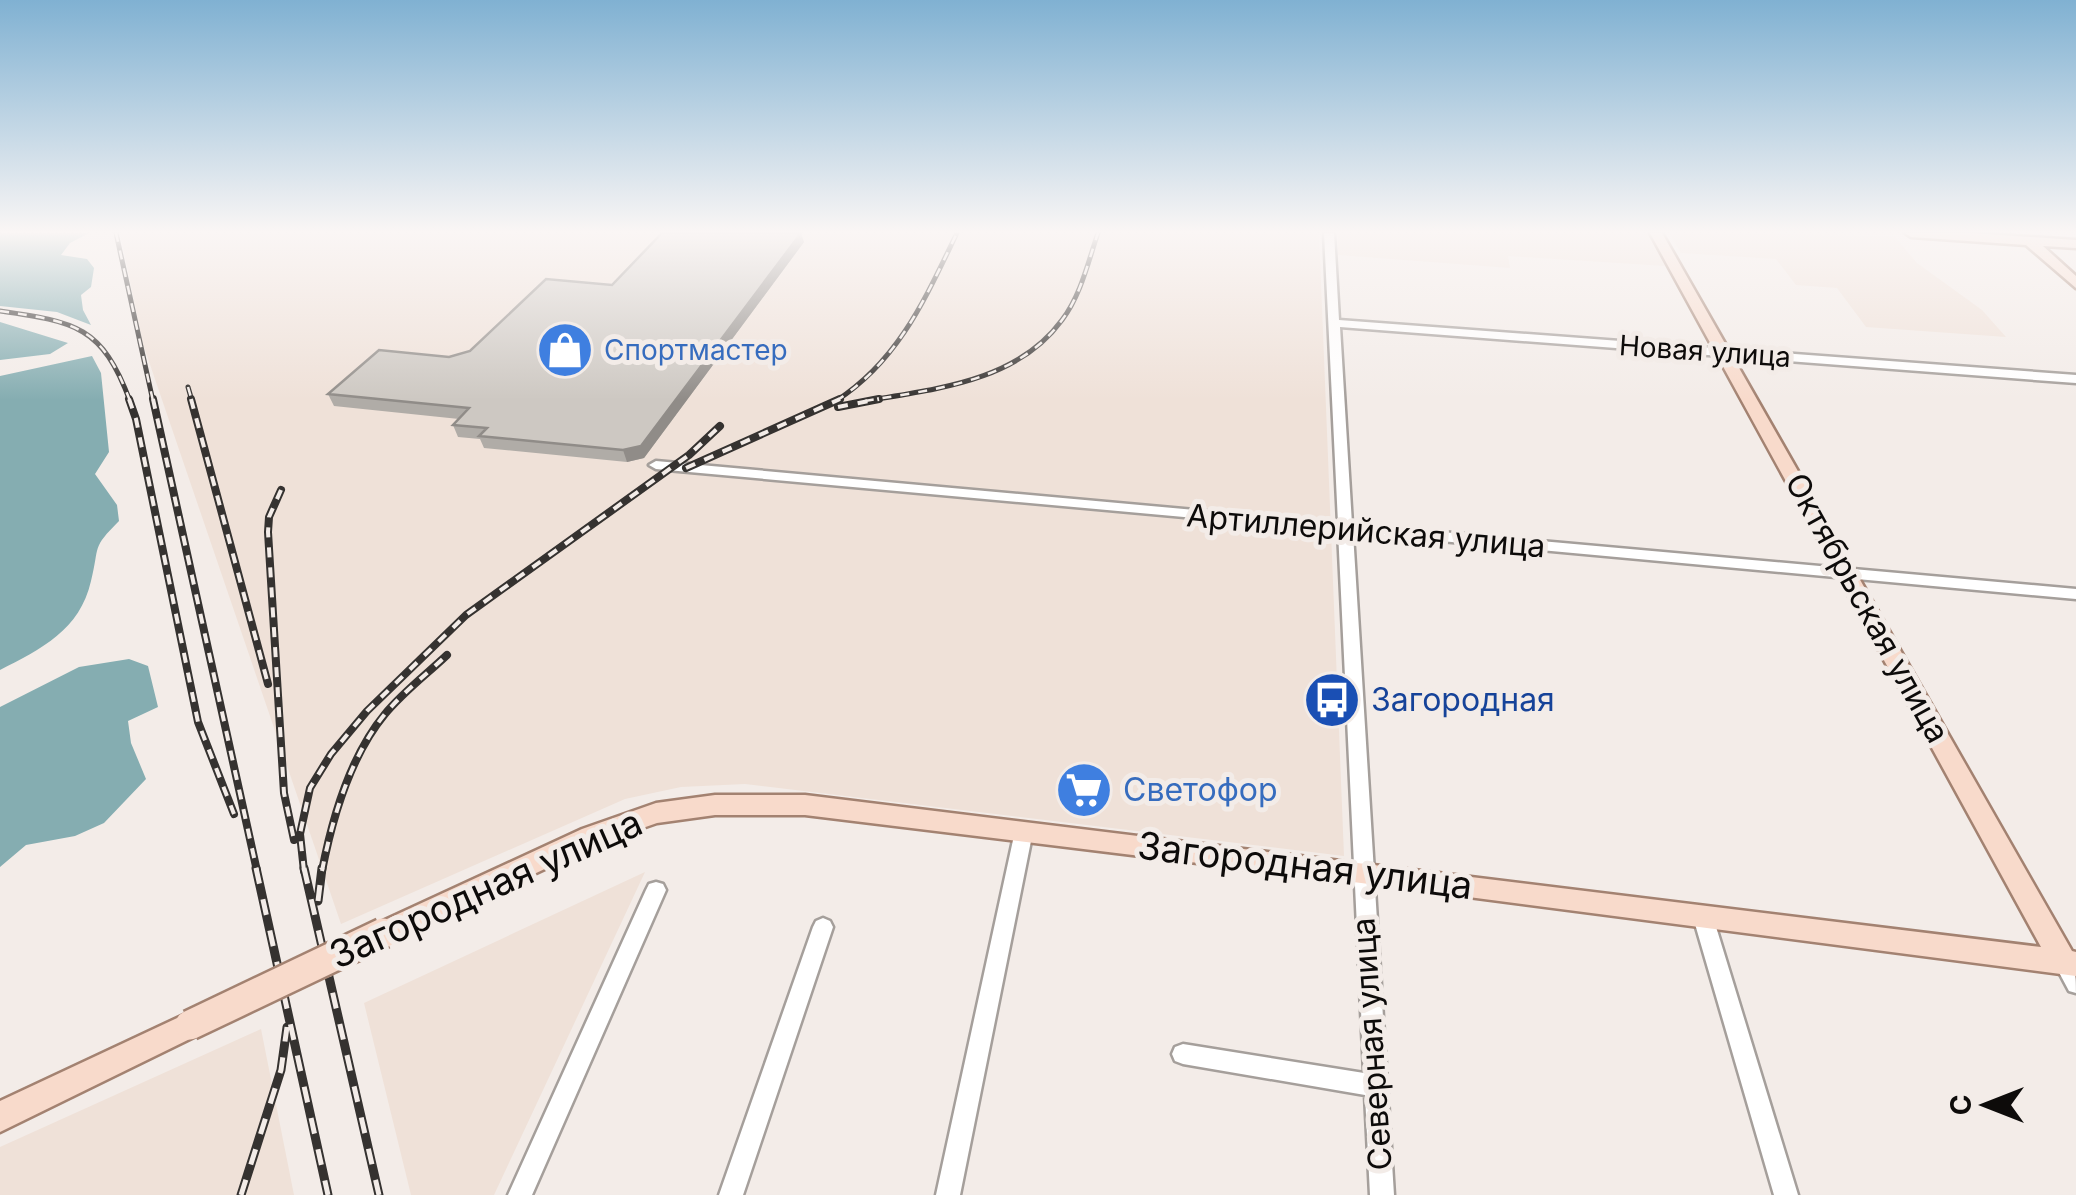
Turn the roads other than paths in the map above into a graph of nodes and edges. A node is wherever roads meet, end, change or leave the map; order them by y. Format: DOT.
graph roads {
  1 [pos="1332,289"];
  2 [pos="1688,289"];
  3 [pos="1334,323"];
  4 [pos="1724,352"];
  5 [pos="2076,379"];
  6 [pos="656,465"];
  7 [pos="1344,530"];
  8 [pos="1847,574"];
  9 [pos="2076,594"];
  10 [pos="1024,831"];
  11 [pos="1361,872"];
  12 [pos="656,890"];
  13 [pos="1703,917"];
  14 [pos="824,927"];
  15 [pos="2072,970"];
  16 [pos="1183,1054"];
  17 [pos="1375,1086"];
  18 [pos="0,1117"];
  19 [pos="520,1195"];
  20 [pos="731,1195"];
  21 [pos="948,1195"];
  22 [pos="1382,1195"];
  23 [pos="1786,1195"];
  1 -- 3 [label="street, Северная улица"];
  2 -- 4 [label="main road, Октябрьская улица"];
  3 -- 4 [label="street, Новая улица"];
  3 -- 7 [label="street, Северная улица"];
  4 -- 5 [label="street, Новая улица"];
  4 -- 8 [label="main road, Октябрьская улица"];
  6 -- 7 [label="street, Артиллерийская улица"];
  7 -- 8 [label="street, Артиллерийская улица"];
  7 -- 11 [label="street, Северная улица"];
  8 -- 9 [label="street, Артиллерийская улица"];
  8 -- 15 [label="main road, Октябрьская улица"];
  10 -- 11 [label="main road, Загородная улица"];
  10 -- 18 [label="main road, Загородная улица, bridge"];
  10 -- 21 [label="street"];
  11 -- 13 [label="main road, Загородная улица"];
  11 -- 17 [label="street, Северная улица"];
  12 -- 19 [label="street"];
  13 -- 15 [label="main road, Загородная улица"];
  13 -- 23 [label="street"];
  14 -- 20 [label="street"];
  16 -- 17 [label="street"];
  17 -- 22 [label="street, Северная улица"];
}
